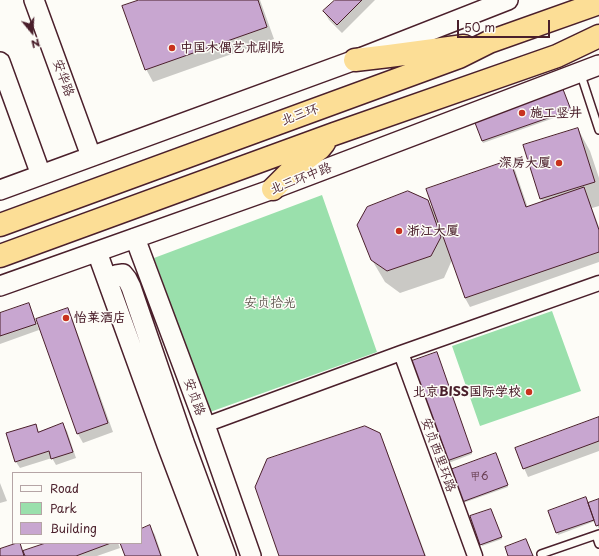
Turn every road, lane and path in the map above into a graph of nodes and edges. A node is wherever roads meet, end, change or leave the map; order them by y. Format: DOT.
graph roads {
  1 [pos="34,0"];
  2 [pos="508,0"];
  3 [pos="599,3"];
  4 [pos="599,36"];
  5 [pos="489,42"];
  6 [pos="599,50"];
  7 [pos="557,56"];
  8 [pos="355,60"];
  9 [pos="0,62"];
  10 [pos="599,66"];
  11 [pos="580,72"];
  12 [pos="599,130"];
  13 [pos="334,134"];
  14 [pos="91,156"];
  15 [pos="40,175"];
  16 [pos="273,189"];
  17 [pos="0,190"];
  18 [pos="0,225"];
  19 [pos="135,238"];
  20 [pos="91,254"];
  21 [pos="0,256"];
  22 [pos="599,283"];
  23 [pos="110,285"];
  24 [pos="0,286"];
  25 [pos="134,294"];
  26 [pos="170,332"];
  27 [pos="401,353"];
  28 [pos="205,425"];
  29 [pos="235,511"];
  30 [pos="597,534"];
  31 [pos="599,544"];
  32 [pos="220,554"];
  33 [pos="541,554"];
  34 [pos="196,556"];
  35 [pos="251,556"];
  36 [pos="475,556"];
  1 -- 14 [label="street, 安华路"];
  2 -- 8 [label="street"];
  3 -- 5 [label="highway, 北三环"];
  4 -- 7 [label="highway"];
  5 -- 8 [label="highway"];
  5 -- 18 [label="highway, 北三环"];
  6 -- 7 [label="highway"];
  7 -- 13 [label="highway"];
  8 -- 14 [label="street"];
  9 -- 15 [label="street"];
  10 -- 11 [label="street, 北三环中路"];
  11 -- 12 [label="lane"];
  11 -- 16 [label="street, 北三环中路"];
  13 -- 16 [label="highway"];
  13 -- 21 [label="highway"];
  14 -- 15 [label="street"];
  15 -- 17 [label="street"];
  16 -- 19 [label="street, 北三环中路"];
  19 -- 20 [label="street, 北三环中路"];
  19 -- 26 [label="street, 安贞路"];
  20 -- 23 [label="street"];
  20 -- 24 [label="street, 北三环中路"];
  20 -- 34 [label="street"];
  22 -- 27 [label="street"];
  23 -- 25 [label="street"];
  23 -- 32 [label="street"];
  25 -- 26 [label="street"];
  25 -- 32 [label="street, 安贞路"];
  26 -- 28 [label="street, 安贞路"];
  27 -- 28 [label="street"];
  27 -- 36 [label="street, 安贞西里环路"];
  28 -- 29 [label="street, 安贞路"];
  29 -- 32 [label="street"];
  29 -- 35 [label="street, 安贞路"];
  30 -- 31 [label="lane"];
  30 -- 33 [label="lane"];
}
